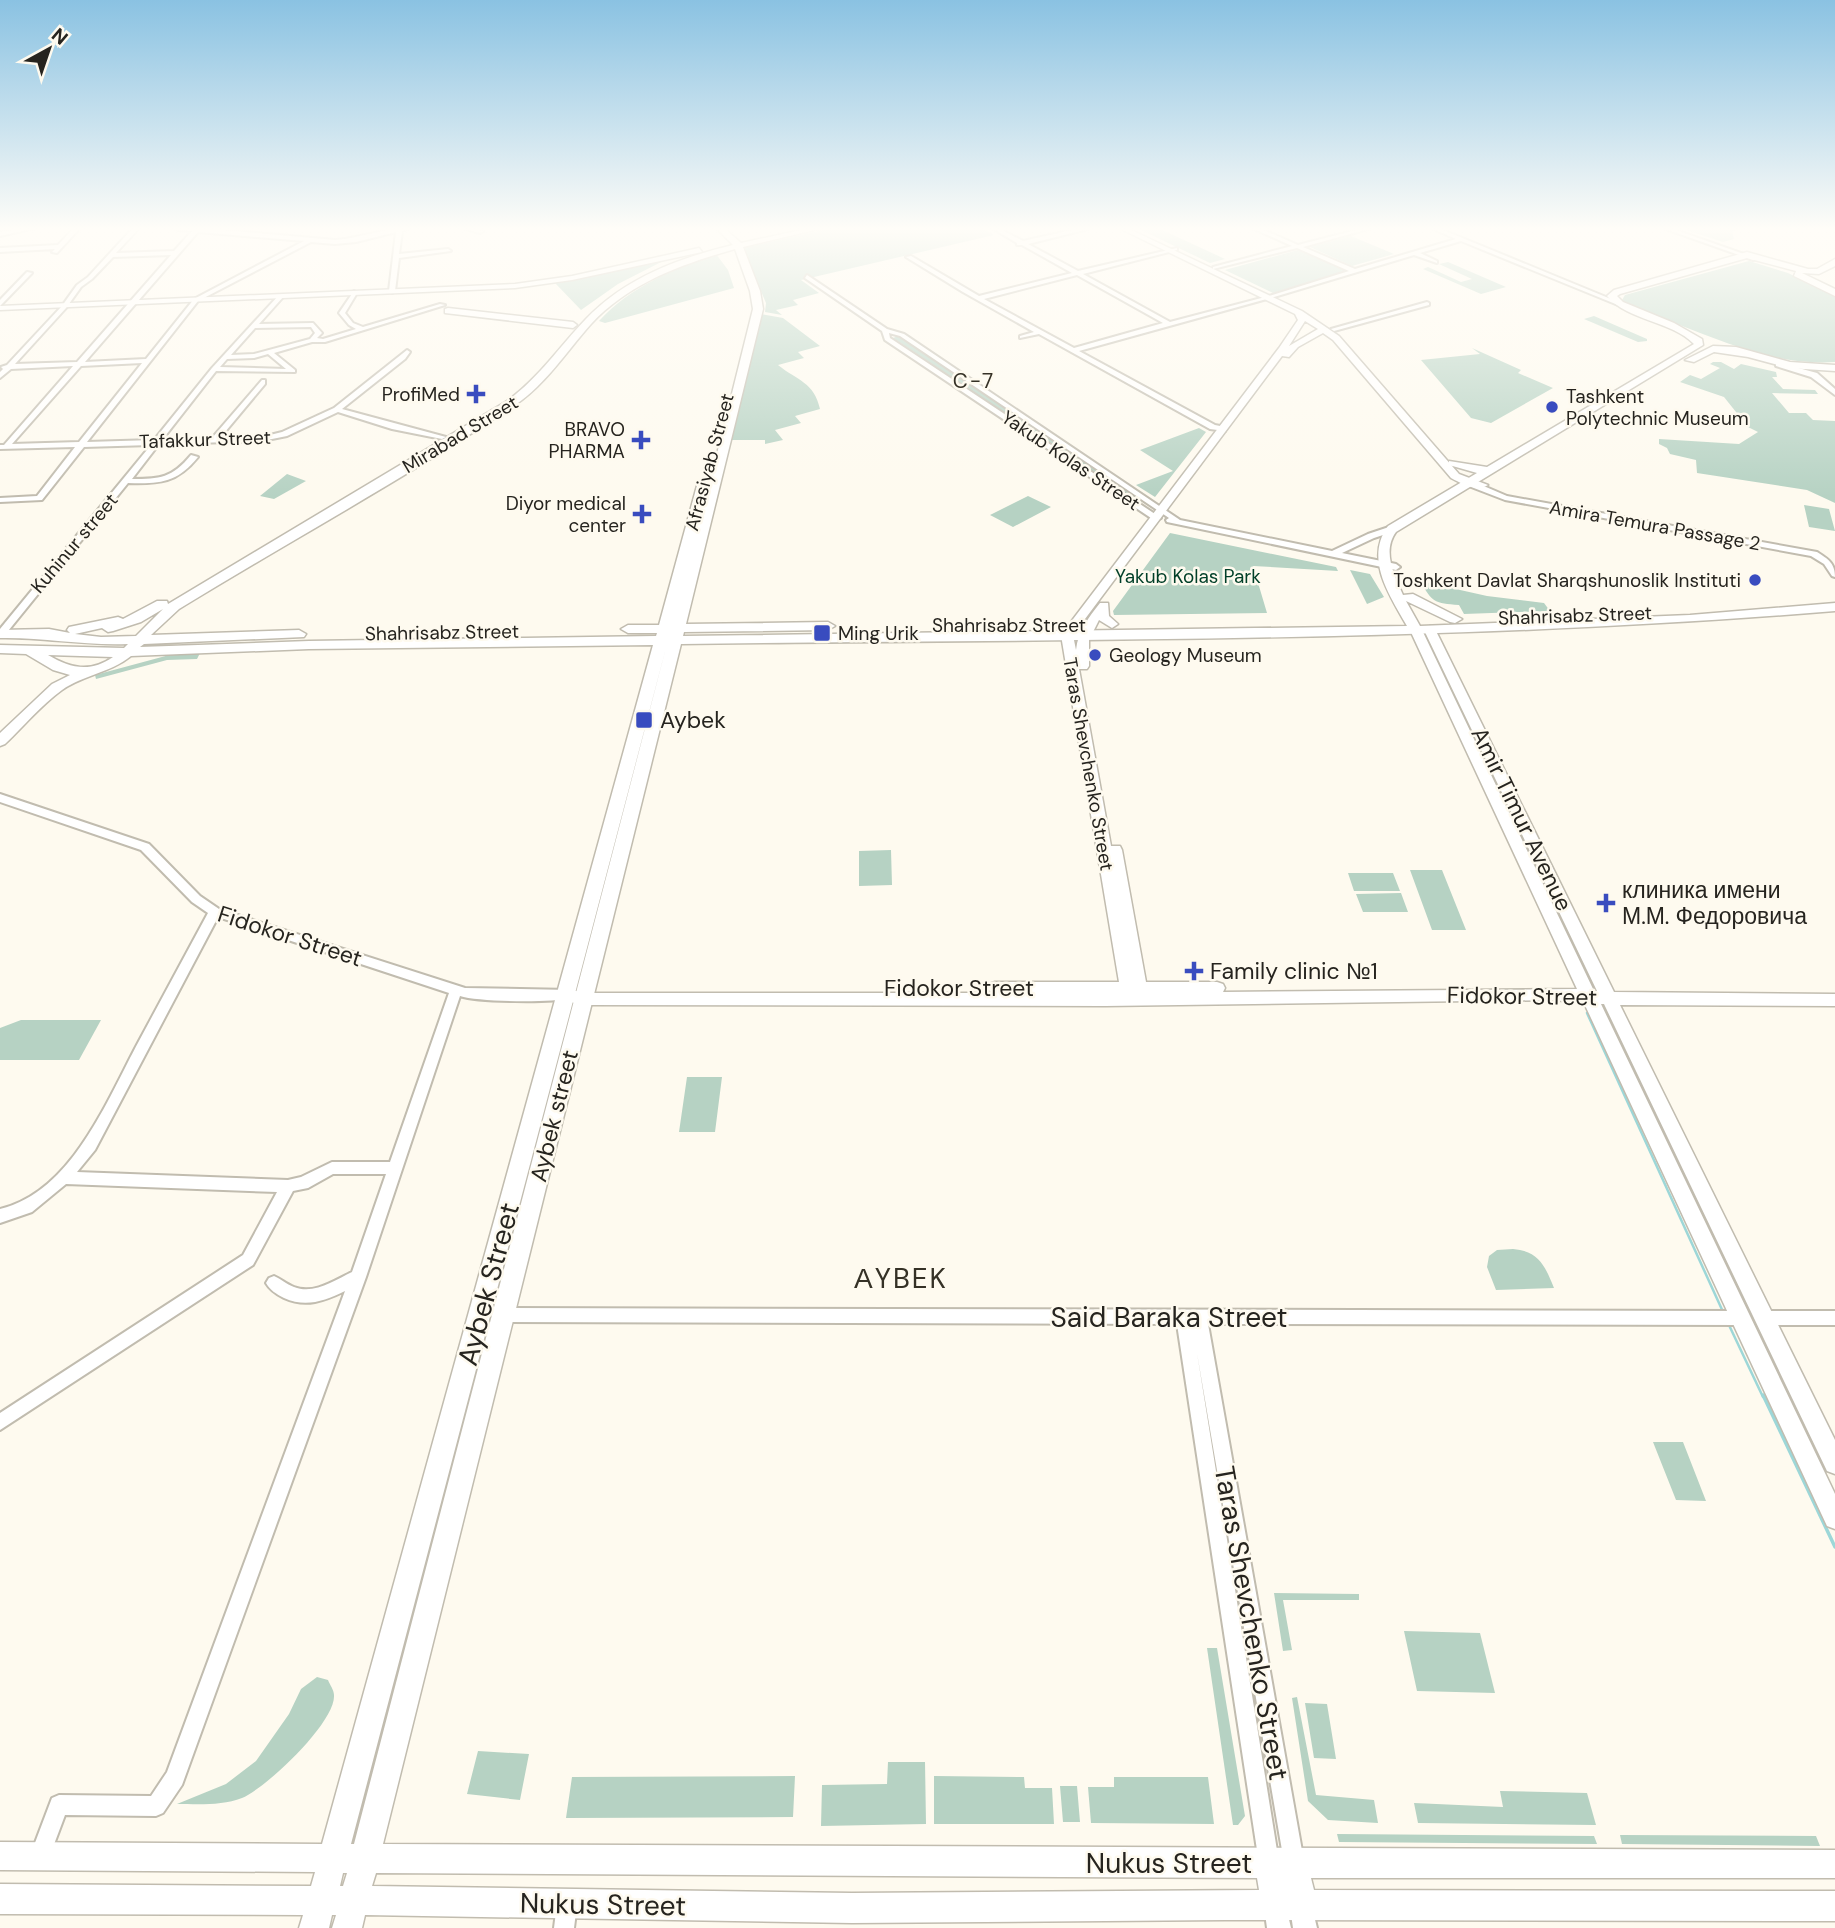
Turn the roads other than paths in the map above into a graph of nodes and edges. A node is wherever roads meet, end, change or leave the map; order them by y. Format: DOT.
graph roads {
  1 [pos="52,318"];
  2 [pos="121,318"];
  3 [pos="183,318"];
  4 [pos="260,318"];
  5 [pos="297,318"];
  6 [pos="346,318"];
  7 [pos="401,318"];
  8 [pos="536,318"];
  9 [pos="584,318"];
  10 [pos="746,318"];
  11 [pos="756,318"];
  12 [pos="867,318"];
  13 [pos="1015,318"];
  14 [pos="1158,318"];
  15 [pos="1191,318"];
  16 [pos="1302,318"];
  17 [pos="1307,318"];
  18 [pos="1308,318"];
  19 [pos="1377,318"];
  20 [pos="1655,318"];
  21 [pos="1660,320"];
  22 [pos="1169,324"];
  23 [pos="252,326"];
  24 [pos="280,326"];
  25 [pos="579,326"];
  26 [pos="362,329"];
  27 [pos="885,330"];
  28 [pos="1330,331"];
  29 [pos="1041,332"];
  30 [pos="1293,334"];
  31 [pos="1022,337"];
  32 [pos="1306,339"];
  33 [pos="312,340"];
  34 [pos="1074,350"];
  35 [pos="269,352"];
  36 [pos="407,352"];
  37 [pos="1747,354"];
  38 [pos="225,357"];
  39 [pos="1765,360"];
  40 [pos="149,361"];
  41 [pos="78,364"];
  42 [pos="4,367"];
  43 [pos="1831,368"];
  44 [pos="215,369"];
  45 [pos="293,371"];
  46 [pos="0,376"];
  47 [pos="305,376"];
  48 [pos="262,382"];
  49 [pos="1835,393"];
  50 [pos="337,410"];
  51 [pos="1018,412"];
  52 [pos="1004,416"];
  53 [pos="1222,429"];
  54 [pos="442,437"];
  55 [pos="215,439"];
  56 [pos="159,441"];
  57 [pos="83,443"];
  58 [pos="3,447"];
  59 [pos="0,454"];
  60 [pos="194,457"];
  61 [pos="1454,469"];
  62 [pos="1489,471"];
  63 [pos="126,481"];
  64 [pos="1475,487"];
  65 [pos="1455,492"];
  66 [pos="0,500"];
  67 [pos="1163,514"];
  68 [pos="1392,529"];
  69 [pos="263,547"];
  70 [pos="1334,553"];
  71 [pos="1390,566"];
  72 [pos="1835,574"];
  73 [pos="1408,597"];
  74 [pos="1835,598"];
  75 [pos="170,604"];
  76 [pos="1835,607"];
  77 [pos="1101,609"];
  78 [pos="1455,619"];
  79 [pos="1112,624"];
  80 [pos="1420,625"];
  81 [pos="105,628"];
  82 [pos="1079,630"];
  83 [pos="1,634"];
  84 [pos="670,634"];
  85 [pos="74,635"];
  86 [pos="196,636"];
  87 [pos="140,639"];
  88 [pos="7,649"];
  89 [pos="176,651"];
  90 [pos="130,652"];
  91 [pos="59,658"];
  92 [pos="96,670"];
  93 [pos="6,725"];
  94 [pos="0,741"];
  95 [pos="0,798"];
  96 [pos="215,912"];
  97 [pos="456,990"];
  98 [pos="1586,992"];
  99 [pos="579,994"];
  100 [pos="1135,994"];
  101 [pos="1835,1000"];
  102 [pos="1611,1002"];
  103 [pos="1835,1007"];
  104 [pos="394,1168"];
  105 [pos="63,1178"];
  106 [pos="288,1186"];
  107 [pos="0,1216"];
  108 [pos="358,1277"];
  109 [pos="274,1283"];
  110 [pos="503,1315"];
  111 [pos="1191,1317"];
  112 [pos="1742,1318"];
  113 [pos="1764,1318"];
  114 [pos="1835,1318"];
  115 [pos="0,1422"];
  116 [pos="1835,1463"];
  117 [pos="1835,1518"];
  118 [pos="0,1856"];
  119 [pos="39,1857"];
  120 [pos="333,1859"];
  121 [pos="364,1859"];
  122 [pos="1281,1863"];
  123 [pos="1835,1864"];
  124 [pos="0,1899"];
  125 [pos="1835,1906"];
  126 [pos="318,1914"];
  127 [pos="350,1914"];
  128 [pos="565,1916"];
  129 [pos="1290,1917"];
  130 [pos="852,1918"];
  1 -- 42 [label="street"];
  2 -- 41 [label="street"];
  3 -- 40 [label="street"];
  4 -- 23 [label="street, Kuhinur street"];
  5 -- 24 [label="street"];
  6 -- 26 [label="street"];
  7 -- 26 [label="street"];
  8 -- 25 [label="main road"];
  9 -- 25 [label="main road, Mirabad Street"];
  10 -- 84 [label="main road, Afrasiyab Street"];
  11 -- 84 [label="main road, Afrasiyab Street"];
  12 -- 27 [label="street, Yakub Kolas Street"];
  13 -- 29 [label="street"];
  14 -- 22 [label="street"];
  15 -- 22 [label="street"];
  16 -- 30 [label="main road, Taras Shevchenko Street"];
  17 -- 28 [label="main road"];
  18 -- 28 [label="main road"];
  19 -- 28 [label="street, Taras Shevchenko Street"];
  20 -- 21 [label="main road"];
  21 -- 37 [label="main road"];
  21 -- 62 [label="main road"];
  22 -- 34 [label="street"];
  23 -- 24 [label="street"];
  23 -- 38 [label="street, Kuhinur street"];
  24 -- 33 [label="street"];
  25 -- 54 [label="main road, Mirabad Street"];
  25 -- 69 [label="main road, Mirabad Street"];
  26 -- 33 [label="street"];
  27 -- 51 [label="street, Yakub Kolas Street"];
  27 -- 52 [label="street, Yakub Kolas Street"];
  28 -- 30 [label="main road"];
  28 -- 32 [label="main road, Taras Shevchenko Street"];
  28 -- 61 [label="main road"];
  29 -- 31 [label="street"];
  29 -- 34 [label="street"];
  30 -- 32 [label="main road"];
  30 -- 53 [label="main road, Taras Shevchenko Street"];
  32 -- 67 [label="main road, Taras Shevchenko Street"];
  33 -- 35 [label="street"];
  34 -- 53 [label="street"];
  35 -- 38 [label="street"];
  35 -- 45 [label="street"];
  36 -- 50 [label="street, Tafakkur Street"];
  37 -- 39 [label="main road"];
  37 -- 64 [label="main road"];
  38 -- 44 [label="street, Kuhinur street"];
  39 -- 43 [label="main road"];
  39 -- 49 [label="street"];
  40 -- 41 [label="street"];
  40 -- 57 [label="street"];
  41 -- 42 [label="street"];
  41 -- 58 [label="street"];
  42 -- 46 [label="street"];
  44 -- 45 [label="street"];
  44 -- 56 [label="street, Kuhinur street"];
  45 -- 47 [label="street"];
  48 -- 55 [label="street"];
  50 -- 54 [label="street"];
  50 -- 55 [label="street, Tafakkur Street"];
  51 -- 52 [label="street"];
  51 -- 67 [label="street, Yakub Kolas Street"];
  52 -- 67 [label="street, Yakub Kolas Street"];
  53 -- 67 [label="main road, Taras Shevchenko Street"];
  54 -- 69 [label="main road, Mirabad Street"];
  55 -- 56 [label="street, Tafakkur Street"];
  56 -- 57 [label="street, Tafakkur Street"];
  56 -- 63 [label="street, Kuhinur street"];
  57 -- 58 [label="street, Tafakkur Street"];
  57 -- 66 [label="street"];
  58 -- 59 [label="street"];
  60 -- 63 [label="street, Kuhinur street"];
  61 -- 62 [label="main road"];
  61 -- 64 [label="main road"];
  61 -- 65 [label="main road"];
  62 -- 64 [label="main road"];
  63 -- 83 [label="street, Kuhinur street"];
  64 -- 65 [label="main road"];
  64 -- 71 [label="main road"];
  64 -- 72 [label="street, Amira Temura Passage 2"];
  65 -- 68 [label="main road"];
  67 -- 70 [label="street, Yakub Kolas Street"];
  67 -- 77 [label="main road, Taras Shevchenko Street"];
  67 -- 82 [label="main road, Taras Shevchenko Street"];
  68 -- 70 [label="street"];
  68 -- 71 [label="main road"];
  69 -- 75 [label="main road, Mirabad Street"];
  70 -- 71 [label="street, Yakub Kolas Street"];
  71 -- 73 [label="main road, Amir Timur Avenue"];
  71 -- 80 [label="main road, Amir Timur Avenue"];
  73 -- 78 [label="main road"];
  73 -- 80 [label="main road, Amir Timur Avenue"];
  74 -- 78 [label="main road, Shahrisabz Street"];
  75 -- 81 [label="main road, Mirabad Street"];
  75 -- 85 [label="main road, Mirabad Street"];
  75 -- 86 [label="main road"];
  75 -- 87 [label="main road"];
  76 -- 80 [label="main road, Shahrisabz Street"];
  77 -- 79 [label="main road"];
  77 -- 82 [label="main road, Taras Shevchenko Street"];
  78 -- 80 [label="main road, Shahrisabz Street"];
  79 -- 80 [label="main road, Shahrisabz Street"];
  79 -- 82 [label="main road, Shahrisabz Street"];
  80 -- 82 [label="main road, Shahrisabz Street"];
  80 -- 98 [label="main road, Amir Timur Avenue"];
  80 -- 102 [label="main road, Amir Timur Avenue"];
  81 -- 85 [label="main road, Mirabad Street"];
  81 -- 87 [label="main road"];
  82 -- 84 [label="main road, Shahrisabz Street"];
  82 -- 100 [label="main road, Taras Shevchenko Street"];
  83 -- 85 [label="main road"];
  84 -- 86 [label="main road, Shahrisabz Street"];
  84 -- 89 [label="main road, Shahrisabz Street"];
  84 -- 99 [label="main road, Aybek Street"];
  85 -- 87 [label="main road, Shahrisabz Street"];
  85 -- 91 [label="main road"];
  86 -- 87 [label="main road, Shahrisabz Street"];
  87 -- 90 [label="main road"];
  88 -- 91 [label="main road"];
  89 -- 90 [label="main road, Shahrisabz Street"];
  89 -- 92 [label="main road, Shahrisabz Street"];
  90 -- 91 [label="main road, Shahrisabz Street"];
  90 -- 92 [label="main road"];
  91 -- 92 [label="main road"];
  91 -- 93 [label="main road"];
  92 -- 93 [label="main road"];
  93 -- 94 [label="main road"];
  95 -- 96 [label="street, Fidokor Street"];
  96 -- 97 [label="street, Fidokor Street"];
  96 -- 105 [label="street"];
  97 -- 99 [label="street, Fidokor Street"];
  97 -- 104 [label="street"];
  98 -- 100 [label="main road, Fidokor Street"];
  98 -- 102 [label="main road"];
  98 -- 112 [label="main road, Amir Timur Avenue"];
  99 -- 100 [label="main road, Fidokor Street"];
  99 -- 110 [label="main road, Aybek street"];
  99 -- 120 [label="main road, Aybek Street"];
  101 -- 102 [label="main road"];
  102 -- 103 [label="main road"];
  102 -- 113 [label="main road, Amir Timur Avenue"];
  104 -- 106 [label="street"];
  104 -- 108 [label="street"];
  105 -- 106 [label="street"];
  105 -- 107 [label="street"];
  106 -- 115 [label="street"];
  108 -- 109 [label="street"];
  108 -- 119 [label="street"];
  110 -- 111 [label="street, Said Baraka Street"];
  110 -- 121 [label="main road, Aybek Street"];
  111 -- 112 [label="street, Said Baraka Street"];
  111 -- 122 [label="street, Taras Shevchenko Street"];
  111 -- 122 [label="street, Taras Shevchenko Street"];
  112 -- 113 [label="main road, Said Baraka Street"];
  112 -- 117 [label="main road"];
  113 -- 114 [label="street, Said Baraka Street"];
  113 -- 116 [label="main road, Amir Timur Avenue"];
  118 -- 119 [label="main road, Nukus Street"];
  119 -- 120 [label="main road, Nukus Street"];
  120 -- 121 [label="main road, Nukus Street"];
  120 -- 126 [label="main road, Aybek Street"];
  121 -- 122 [label="main road, Nukus Street"];
  121 -- 127 [label="main road, Aybek Street"];
  122 -- 123 [label="main road, Nukus Street"];
  122 -- 129 [label="main road, Taras Shevchenko Street"];
  124 -- 126 [label="main road, Nukus Street"];
  125 -- 129 [label="main road, Nukus Street"];
  126 -- 127 [label="main road, Nukus Street"];
  127 -- 128 [label="main road, Nukus Street"];
  128 -- 130 [label="main road, Nukus Street"];
  129 -- 130 [label="main road, Nukus Street"];
}
